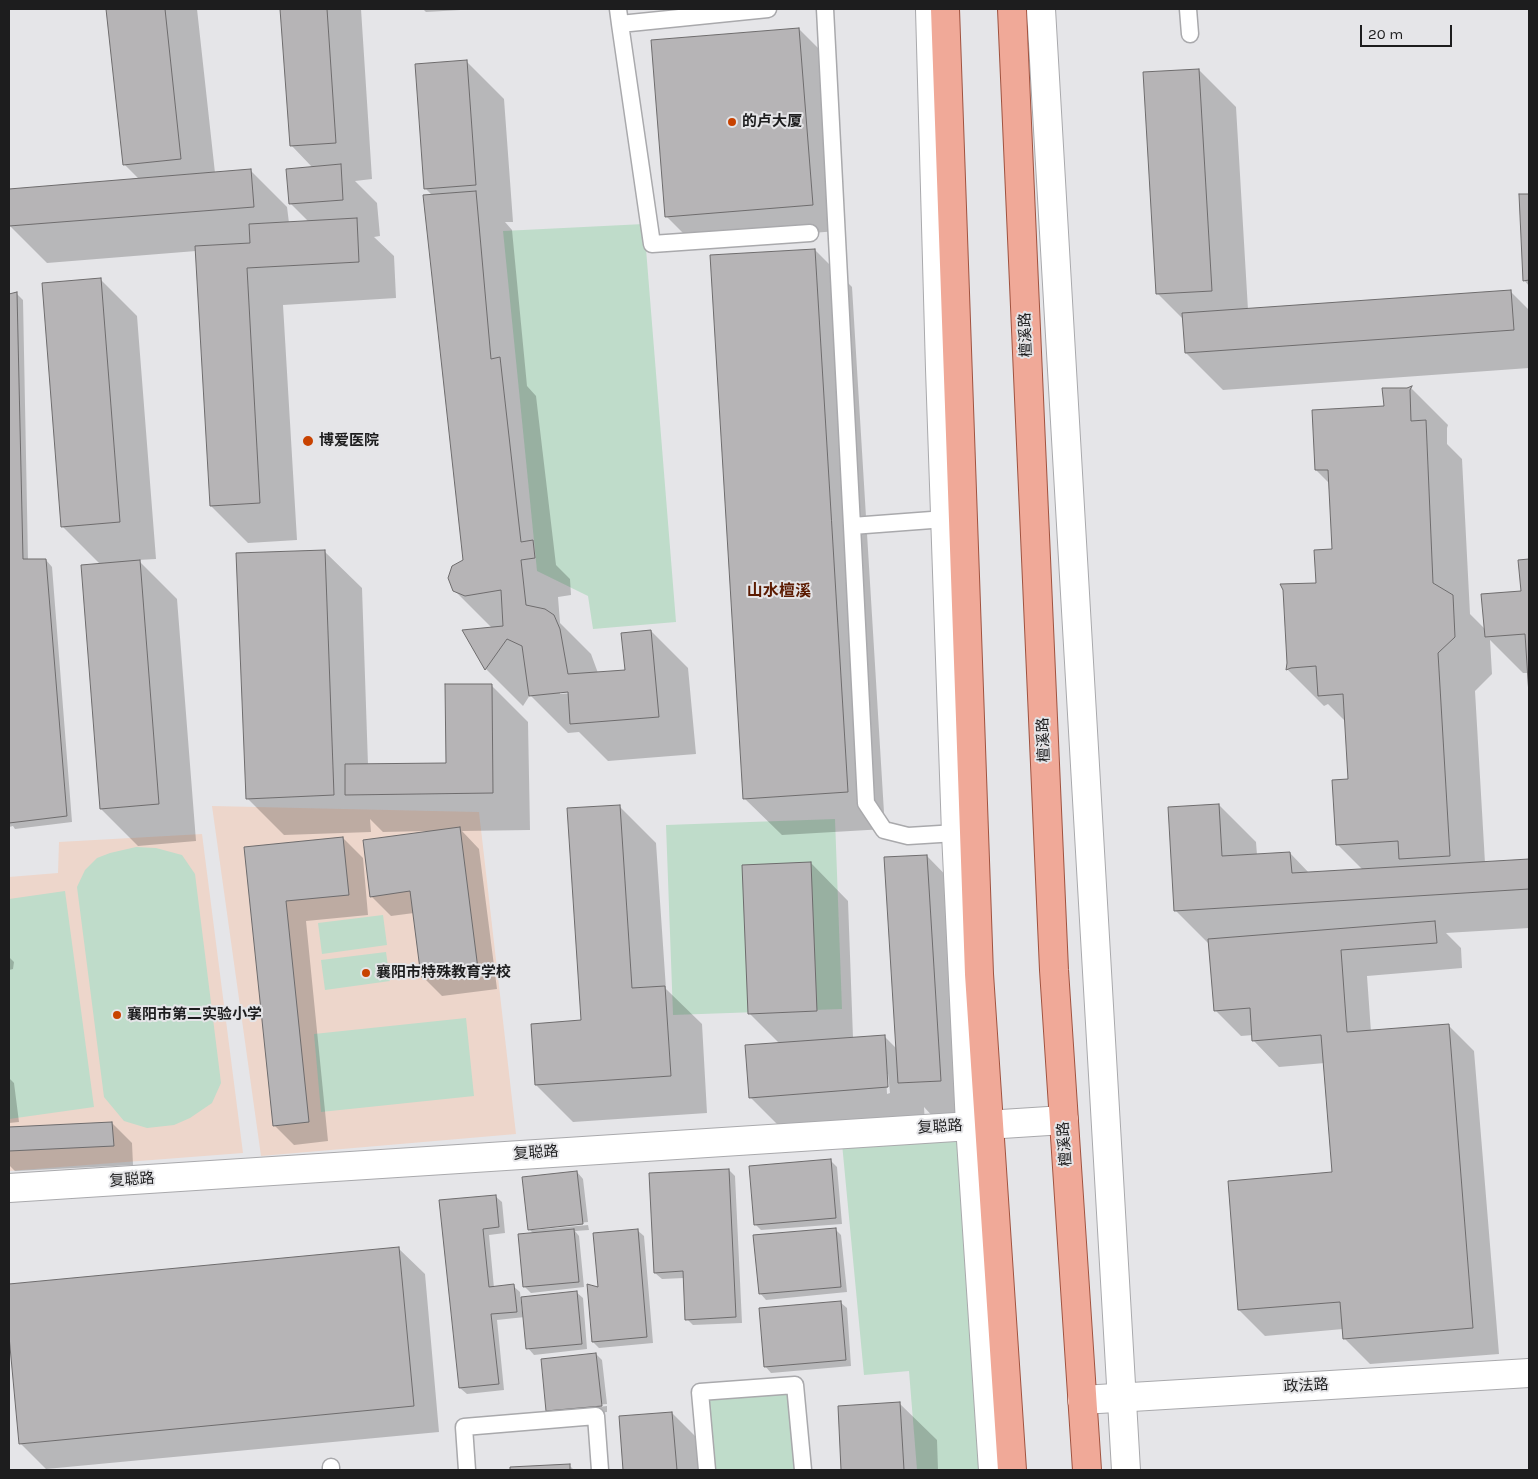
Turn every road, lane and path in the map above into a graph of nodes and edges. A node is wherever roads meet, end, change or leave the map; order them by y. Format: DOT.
graph roads {
  1 [pos="768,9"];
  2 [pos="825,9"];
  3 [pos="930,9"];
  4 [pos="945,9"];
  5 [pos="1012,9"];
  6 [pos="1041,9"];
  7 [pos="1188,9"];
  8 [pos="619,16"];
  9 [pos="1190,34"];
  10 [pos="810,233"];
  11 [pos="945,519"];
  12 [pos="852,526"];
  13 [pos="956,834"];
  14 [pos="1064,1120"];
  15 [pos="980,1124"];
  16 [pos="9,1188"];
  17 [pos="1529,1374"];
  18 [pos="1122,1397"];
  19 [pos="1082,1400"];
  20 [pos="467,1470"];
  21 [pos="600,1470"];
  22 [pos="707,1470"];
  23 [pos="803,1470"];
  24 [pos="993,1470"];
  25 [pos="1012,1470"];
  26 [pos="1087,1470"];
  27 [pos="1126,1470"];
  1 -- 8 [label="lane"];
  2 -- 12 [label="lane"];
  3 -- 11 [label="street"];
  4 -- 15 [label="main road"];
  5 -- 14 [label="main road, 檀溪路"];
  6 -- 18 [label="street"];
  7 -- 9 [label="lane"];
  8 -- 10 [label="lane"];
  11 -- 12 [label="lane"];
  11 -- 13 [label="street"];
  12 -- 13 [label="lane"];
  13 -- 15 [label="street"];
  14 -- 15 [label="street, 复聪路"];
  14 -- 19 [label="main road, 檀溪路"];
  15 -- 16 [label="street, 复聪路"];
  15 -- 24 [label="street"];
  15 -- 25 [label="main road"];
  17 -- 18 [label="street, 政法路"];
  18 -- 19 [label="street, 政法路"];
  18 -- 27 [label="street"];
  19 -- 26 [label="main road, 檀溪路"];
  20 -- 21 [label="lane"];
  22 -- 23 [label="lane"];
}
